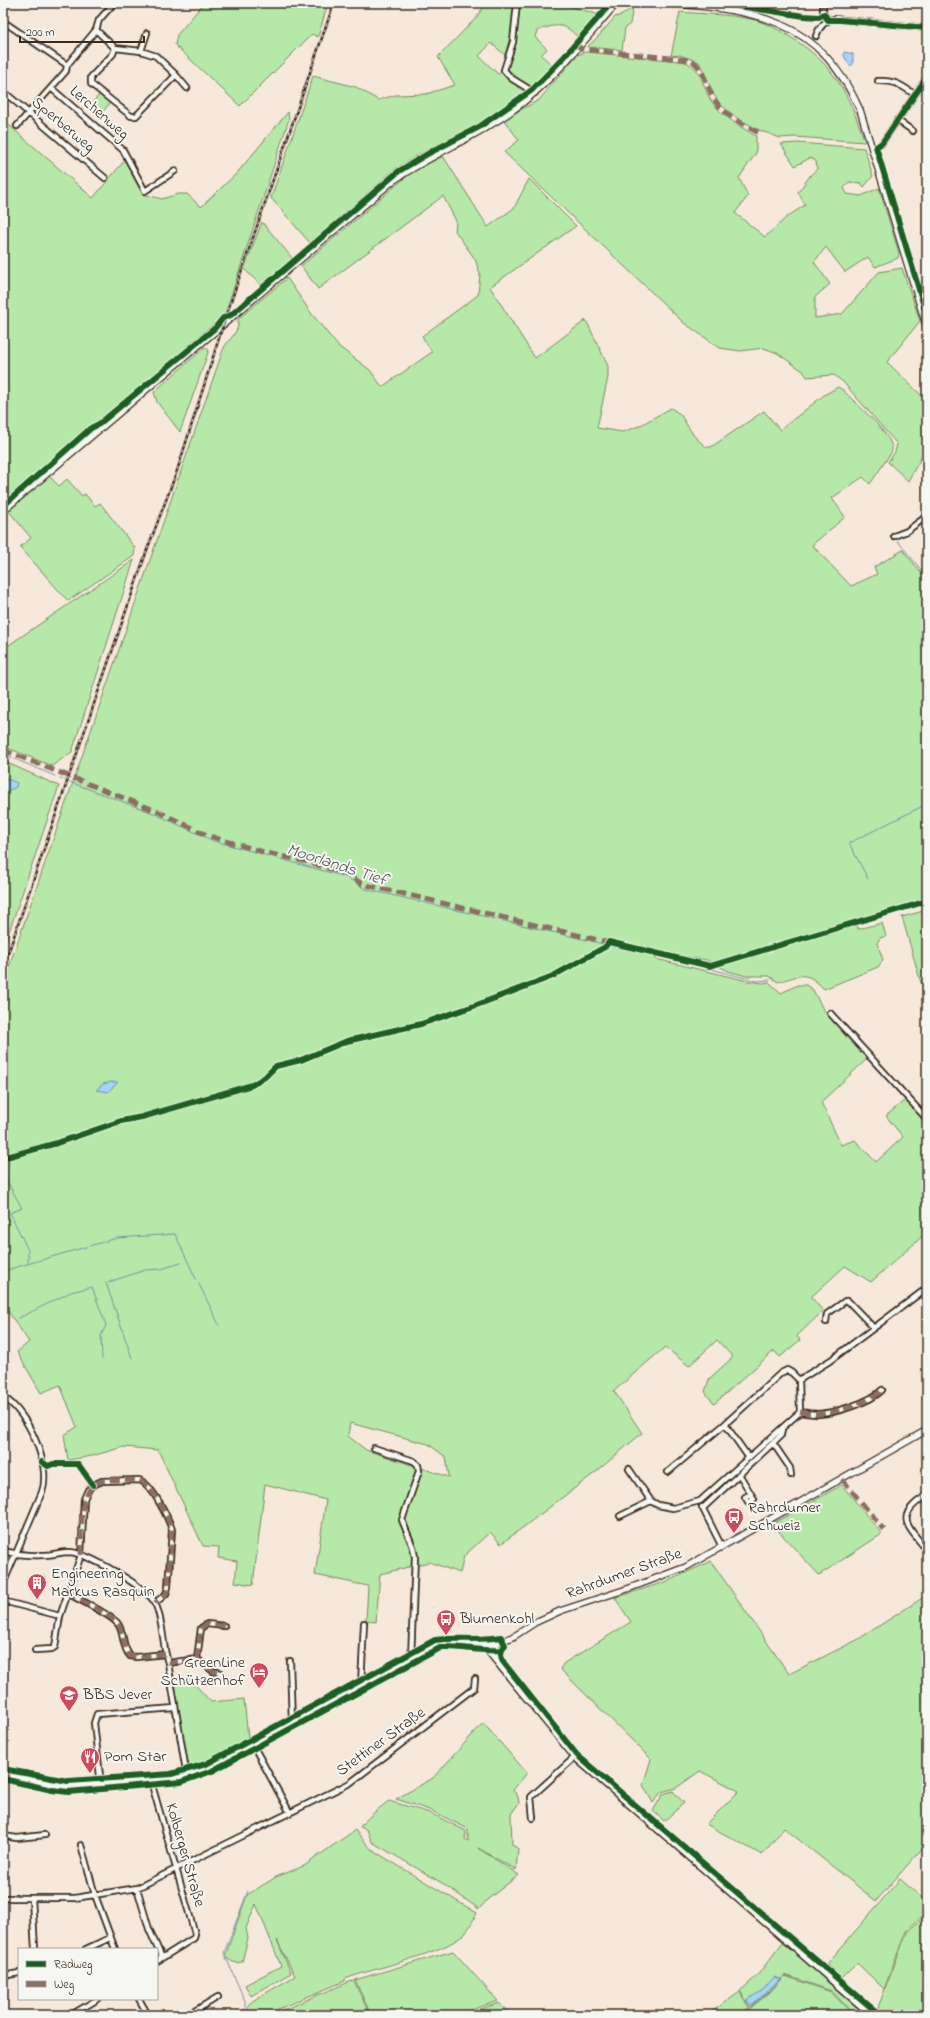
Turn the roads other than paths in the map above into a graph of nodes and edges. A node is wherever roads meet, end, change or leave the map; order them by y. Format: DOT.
graph roads {
  1 [pos="114,3"];
  2 [pos="517,3"];
  3 [pos="617,3"];
  4 [pos="664,3"];
  5 [pos="823,3"];
  6 [pos="827,21"];
  7 [pos="3,28"];
  8 [pos="927,28"];
  9 [pos="96,30"];
  10 [pos="147,33"];
  11 [pos="811,42"];
  12 [pos="115,48"];
  13 [pos="141,52"];
  14 [pos="67,65"];
  15 [pos="176,75"];
  16 [pos="927,77"];
  17 [pos="878,80"];
  18 [pos="51,88"];
  19 [pos="187,88"];
  20 [pos="3,91"];
  21 [pos="535,93"];
  22 [pos="914,94"];
  23 [pos="29,113"];
  24 [pos="897,120"];
  25 [pos="17,126"];
  26 [pos="913,131"];
  27 [pos="882,143"];
  28 [pos="175,171"];
  29 [pos="105,178"];
  30 [pos="927,328"];
  31 [pos="3,511"];
  32 [pos="927,516"];
  33 [pos="894,536"];
  34 [pos="830,1013"];
  35 [pos="927,1119"];
  36 [pos="926,1290"];
  37 [pos="826,1322"];
  38 [pos="874,1328"];
  39 [pos="799,1380"];
  40 [pos="882,1390"];
  41 [pos="3,1397"];
  42 [pos="800,1412"];
  43 [pos="725,1424"];
  44 [pos="782,1429"];
  45 [pos="927,1430"];
  46 [pos="773,1444"];
  47 [pos="374,1448"];
  48 [pos="749,1458"];
  49 [pos="629,1469"];
  50 [pos="668,1472"];
  51 [pos="739,1474"];
  52 [pos="791,1475"];
  53 [pos="751,1494"];
  54 [pos="927,1495"];
  55 [pos="651,1501"];
  56 [pos="700,1501"];
  57 [pos="703,1508"];
  58 [pos="620,1516"];
  59 [pos="722,1547"];
  60 [pos="927,1550"];
  61 [pos="3,1551"];
  62 [pos="16,1554"];
  63 [pos="81,1555"];
  64 [pos="3,1584"];
  65 [pos="67,1593"];
  66 [pos="3,1601"];
  67 [pos="155,1603"];
  68 [pos="60,1616"];
  69 [pos="364,1623"];
  70 [pos="224,1626"];
  71 [pos="496,1643"];
  72 [pos="487,1644"];
  73 [pos="35,1650"];
  74 [pos="165,1654"];
  75 [pos="411,1658"];
  76 [pos="198,1659"];
  77 [pos="290,1661"];
  78 [pos="168,1663"];
  79 [pos="500,1663"];
  80 [pos="221,1673"];
  81 [pos="475,1679"];
  82 [pos="361,1685"];
  83 [pos="175,1708"];
  84 [pos="292,1723"];
  85 [pos="253,1744"];
  86 [pos="575,1757"];
  87 [pos="3,1774"];
  88 [pos="187,1777"];
  89 [pos="149,1782"];
  90 [pos="100,1786"];
  91 [pos="290,1813"];
  92 [pos="533,1818"];
  93 [pos="45,1835"];
  94 [pos="3,1836"];
  95 [pos="81,1845"];
  96 [pos="175,1868"];
  97 [pos="137,1888"];
  98 [pos="95,1895"];
  99 [pos="3,1898"];
  100 [pos="32,1898"];
  101 [pos="110,1938"];
  102 [pos="35,1948"];
  103 [pos="88,1948"];
  104 [pos="115,1948"];
  105 [pos="155,1948"];
  106 [pos="159,1960"];
  107 [pos="18,1973"];
  108 [pos="3,1976"];
  109 [pos="218,1997"];
  110 [pos="96,2000"];
  111 [pos="140,2000"];
  112 [pos="198,2009"];
  113 [pos="71,2015"];
  114 [pos="148,2015"];
  115 [pos="187,2015"];
  116 [pos="201,2015"];
  117 [pos="872,2015"];
  1 -- 9 [label="street, Lerchenweg"];
  2 -- 21 [label="street"];
  3 -- 21 [label="street"];
  4 -- 11 [label="street"];
  5 -- 6 [label="street"];
  6 -- 8 [label="street"];
  6 -- 11 [label="street"];
  7 -- 14 [label="street"];
  9 -- 12 [label="street"];
  9 -- 14 [label="street, Lerchenweg"];
  10 -- 13 [label="street"];
  11 -- 30 [label="street"];
  12 -- 13 [label="street"];
  12 -- 15 [label="street"];
  13 -- 15 [label="street"];
  14 -- 18 [label="street, Lerchenweg"];
  15 -- 19 [label="street"];
  16 -- 22 [label="street"];
  17 -- 22 [label="street"];
  18 -- 23 [label="street, Lerchenweg"];
  18 -- 28 [label="street, Lerchenweg"];
  20 -- 23 [label="street, Sperberweg"];
  21 -- 31 [label="street"];
  22 -- 24 [label="street"];
  23 -- 25 [label="street, Lerchenweg"];
  23 -- 29 [label="street, Sperberweg"];
  24 -- 26 [label="street"];
  24 -- 27 [label="street"];
  32 -- 33 [label="street"];
  34 -- 35 [label="street"];
  36 -- 38 [label="street"];
  37 -- 38 [label="street"];
  38 -- 39 [label="street"];
  39 -- 42 [label="street"];
  39 -- 43 [label="street"];
  40 -- 42 [label="street"];
  41 -- 62 [label="street"];
  42 -- 44 [label="street"];
  43 -- 48 [label="street"];
  43 -- 50 [label="street"];
  44 -- 46 [label="street"];
  44 -- 48 [label="street"];
  45 -- 59 [label="street, Rahrdumer Straße"];
  46 -- 51 [label="street"];
  46 -- 52 [label="street"];
  47 -- 75 [label="street"];
  48 -- 56 [label="street"];
  49 -- 55 [label="street"];
  51 -- 53 [label="street"];
  51 -- 57 [label="street"];
  54 -- 60 [label="street"];
  55 -- 56 [label="street"];
  55 -- 58 [label="street"];
  56 -- 57 [label="street"];
  57 -- 59 [label="street"];
  59 -- 71 [label="street, Rahrdumer Straße"];
  61 -- 62 [label="street"];
  62 -- 63 [label="street"];
  62 -- 64 [label="street"];
  63 -- 65 [label="street"];
  63 -- 67 [label="street"];
  63 -- 67 [label="street"];
  65 -- 68 [label="street"];
  65 -- 74 [label="street"];
  66 -- 68 [label="street"];
  67 -- 74 [label="street"];
  68 -- 73 [label="street"];
  69 -- 82 [label="street"];
  70 -- 76 [label="street"];
  71 -- 72 [label="main road"];
  71 -- 79 [label="main road"];
  72 -- 75 [label="main road"];
  72 -- 79 [label="main road"];
  74 -- 78 [label="street"];
  75 -- 82 [label="main road"];
  76 -- 78 [label="street"];
  76 -- 80 [label="street"];
  77 -- 84 [label="street"];
  78 -- 83 [label="street"];
  79 -- 86 [label="main road"];
  81 -- 91 [label="street, Stettiner Straße"];
  82 -- 84 [label="main road"];
  83 -- 88 [label="street"];
  83 -- 90 [label="street"];
  84 -- 85 [label="main road"];
  85 -- 88 [label="main road"];
  85 -- 91 [label="street"];
  86 -- 92 [label="street"];
  86 -- 117 [label="main road"];
  87 -- 90 [label="main road"];
  88 -- 89 [label="main road"];
  89 -- 90 [label="main road"];
  89 -- 96 [label="street, Kolberger Straße"];
  91 -- 96 [label="street, Stettiner Straße"];
  93 -- 94 [label="street"];
  95 -- 98 [label="street"];
  96 -- 97 [label="street, Stettiner Straße"];
  96 -- 106 [label="street, Kolberger Straße"];
  97 -- 98 [label="street, Stettiner Straße"];
  97 -- 105 [label="street"];
  98 -- 100 [label="street, Stettiner Straße"];
  98 -- 101 [label="street"];
  99 -- 100 [label="street, Stettiner Straße"];
  100 -- 102 [label="street"];
  101 -- 103 [label="street"];
  101 -- 104 [label="street"];
  107 -- 108 [label="street"];
  109 -- 112 [label="street"];
  110 -- 113 [label="street"];
  111 -- 114 [label="street"];
  112 -- 115 [label="street"];
  112 -- 116 [label="street"];
}
